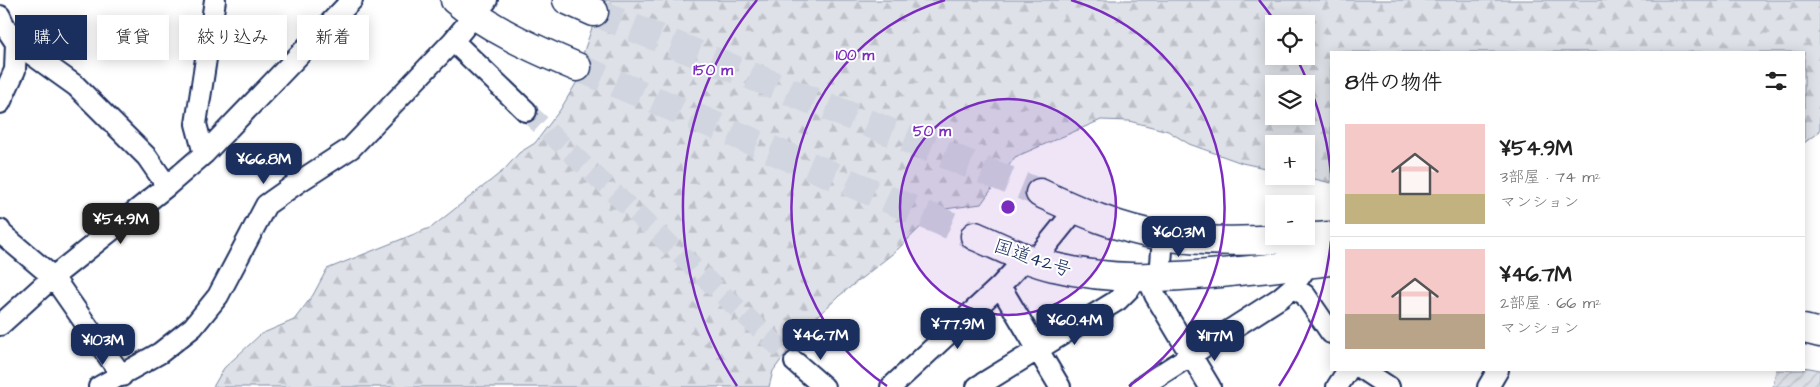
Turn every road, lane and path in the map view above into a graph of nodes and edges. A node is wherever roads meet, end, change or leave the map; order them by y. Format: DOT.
graph roads {
  1 [pos="215,0"];
  2 [pos="352,0"];
  3 [pos="568,0"];
  4 [pos="472,5"];
  5 [pos="594,12"];
  6 [pos="0,16"];
  7 [pos="453,41"];
  8 [pos="15,42"];
  9 [pos="15,60"];
  10 [pos="40,60"];
  11 [pos="577,67"];
  12 [pos="0,103"];
  13 [pos="526,111"];
  14 [pos="204,154"];
  15 [pos="167,186"];
  16 [pos="1040,193"];
  17 [pos="1076,210"];
  18 [pos="0,230"];
  19 [pos="975,236"];
  20 [pos="1163,236"];
  21 [pos="1324,249"];
  22 [pos="1030,259"];
  23 [pos="53,277"];
  24 [pos="1146,278"];
  25 [pos="1000,286"];
  26 [pos="1293,287"];
  27 [pos="0,325"];
  28 [pos="1805,329"];
  29 [pos="1330,332"];
  30 [pos="1820,333"];
  31 [pos="1805,348"];
  32 [pos="1037,349"];
  33 [pos="1820,351"];
  34 [pos="1190,355"];
  35 [pos="795,362"];
  36 [pos="1347,371"];
  37 [pos="1365,371"];
  38 [pos="1497,371"];
  39 [pos="122,376"];
  40 [pos="99,387"];
  41 [pos="824,387"];
  42 [pos="891,387"];
  43 [pos="977,387"];
  44 [pos="1060,387"];
  45 [pos="1141,387"];
  46 [pos="1210,387"];
  47 [pos="1337,387"];
  48 [pos="1389,387"];
  49 [pos="1488,387"];
  1 -- 14 [label="street"];
  2 -- 14 [label="street"];
  3 -- 5 [label="highway"];
  4 -- 7 [label="street"];
  4 -- 11 [label="highway"];
  6 -- 8 [label="street"];
  7 -- 13 [label="street"];
  7 -- 39 [label="street"];
  9 -- 12 [label="street"];
  10 -- 15 [label="street"];
  14 -- 15 [label="street"];
  15 -- 23 [label="street"];
  16 -- 17 [label="highway"];
  17 -- 20 [label="highway"];
  17 -- 22 [label="street"];
  18 -- 23 [label="street"];
  19 -- 22 [label="highway, 国道42号"];
  20 -- 21 [label="highway"];
  20 -- 24 [label="street"];
  21 -- 24 [label="highway, 国道42号"];
  21 -- 26 [label="street"];
  22 -- 24 [label="highway, 国道42号"];
  22 -- 25 [label="street"];
  23 -- 27 [label="street"];
  23 -- 39 [label="street"];
  24 -- 32 [label="street"];
  24 -- 34 [label="street"];
  25 -- 32 [label="street"];
  25 -- 42 [label="street"];
  26 -- 29 [label="street"];
  26 -- 34 [label="street"];
  28 -- 30 [label="highway"];
  31 -- 33 [label="highway"];
  32 -- 43 [label="street"];
  32 -- 44 [label="street"];
  34 -- 45 [label="street"];
  34 -- 46 [label="street"];
  35 -- 41 [label="street"];
  36 -- 47 [label="street"];
  37 -- 48 [label="street"];
  38 -- 49 [label="street"];
  39 -- 40 [label="street"];
}
